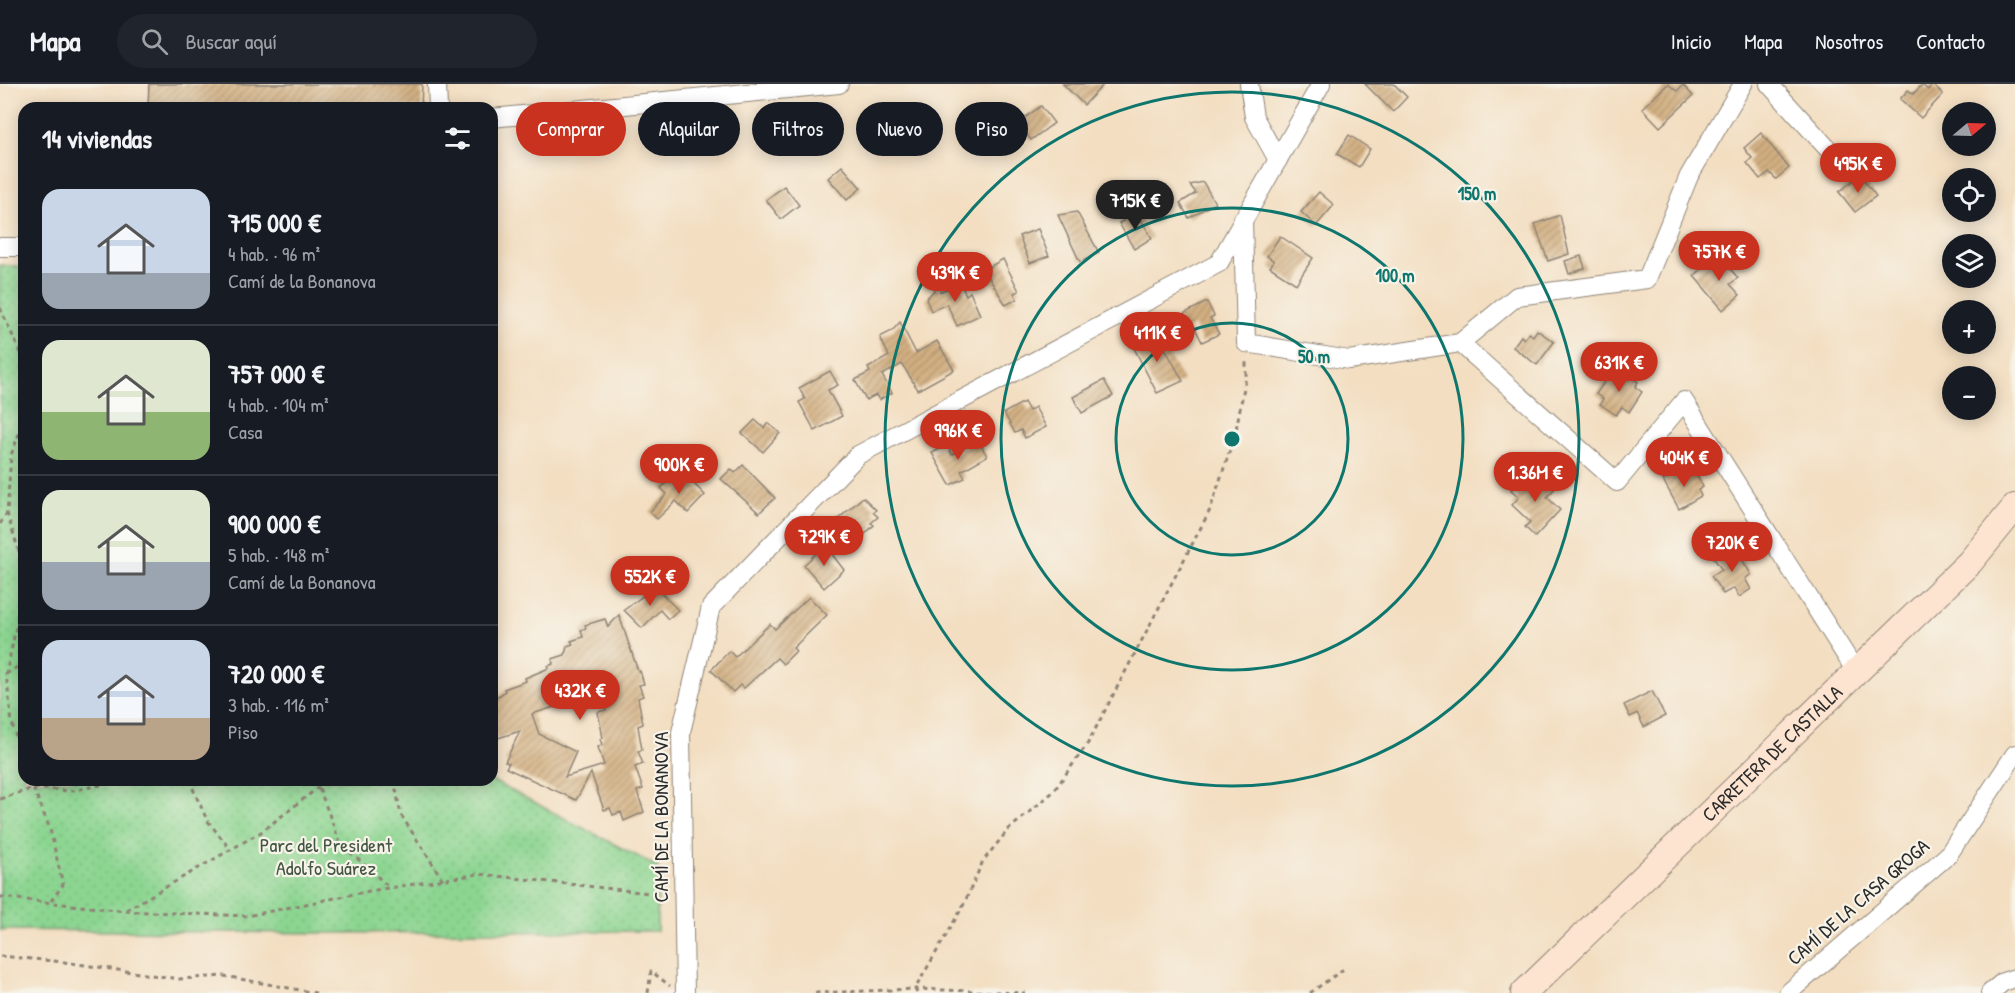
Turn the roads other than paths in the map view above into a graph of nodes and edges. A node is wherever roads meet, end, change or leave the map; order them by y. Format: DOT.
graph roads {
  1 [pos="839,84"];
  2 [pos="1249,84"];
  3 [pos="1321,84"];
  4 [pos="1743,84"];
  5 [pos="1769,84"];
  6 [pos="498,117"];
  7 [pos="1830,150"];
  8 [pos="1278,160"];
  9 [pos="1243,217"];
  10 [pos="0,246"];
  11 [pos="18,247"];
  12 [pos="1460,343"];
  13 [pos="2015,507"];
  14 [pos="1857,673"];
  15 [pos="2015,754"];
  16 [pos="2015,978"];
  17 [pos="685,993"];
  18 [pos="1524,993"];
  19 [pos="1788,993"];
  20 [pos="1990,993"];
  1 -- 6 [label="street"];
  2 -- 8 [label="street"];
  3 -- 8 [label="street, CAMÍ DE LA BONANOVA"];
  4 -- 12 [label="street"];
  5 -- 7 [label="street"];
  8 -- 9 [label="street, CAMÍ DE LA BONANOVA"];
  9 -- 12 [label="street"];
  9 -- 17 [label="street, CAMÍ DE LA BONANOVA"];
  10 -- 11 [label="street"];
  12 -- 14 [label="street"];
  13 -- 14 [label="main road, CARRETERA DE CASTALLA"];
  14 -- 18 [label="main road, CARRETERA DE CASTALLA"];
  15 -- 19 [label="street, CAMÍ DE LA CASA GROGA"];
  16 -- 20 [label="street"];
}
